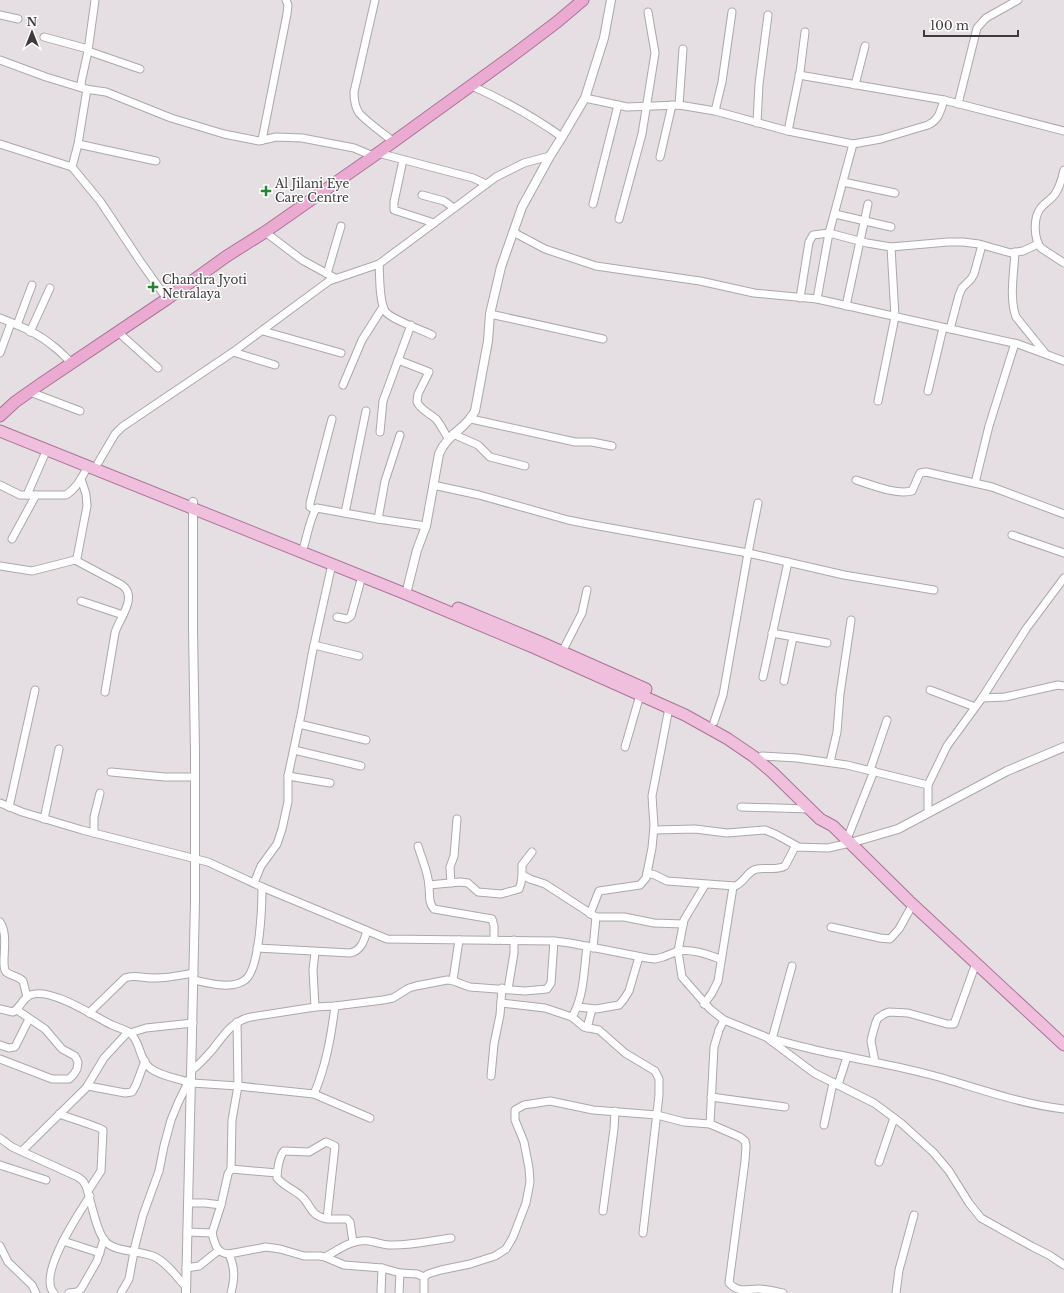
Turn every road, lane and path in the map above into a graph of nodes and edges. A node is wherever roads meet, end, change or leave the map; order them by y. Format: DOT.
graph roads {
  1 [pos="95,0"];
  2 [pos="286,0"];
  3 [pos="375,0"];
  4 [pos="583,0"];
  5 [pos="611,0"];
  6 [pos="1018,0"];
  7 [pos="648,12"];
  8 [pos="732,12"];
  9 [pos="0,15"];
  10 [pos="768,15"];
  11 [pos="18,19"];
  12 [pos="805,32"];
  13 [pos="44,37"];
  14 [pos="865,46"];
  15 [pos="683,49"];
  16 [pos="88,50"];
  17 [pos="0,60"];
  18 [pos="140,68"];
  19 [pos="799,75"];
  20 [pos="855,85"];
  21 [pos="472,86"];
  22 [pos="85,88"];
  23 [pos="584,98"];
  24 [pos="944,100"];
  25 [pos="958,104"];
  26 [pos="618,105"];
  27 [pos="675,105"];
  28 [pos="647,107"];
  29 [pos="715,111"];
  30 [pos="757,123"];
  31 [pos="788,131"];
  32 [pos="1064,131"];
  33 [pos="562,137"];
  34 [pos="262,140"];
  35 [pos="394,142"];
  36 [pos="0,144"];
  37 [pos="78,144"];
  38 [pos="853,144"];
  39 [pos="376,155"];
  40 [pos="550,156"];
  41 [pos="660,157"];
  42 [pos="403,160"];
  43 [pos="156,161"];
  44 [pos="72,167"];
  45 [pos="1064,170"];
  46 [pos="843,182"];
  47 [pos="486,184"];
  48 [pos="895,194"];
  49 [pos="422,195"];
  50 [pos="594,204"];
  51 [pos="868,204"];
  52 [pos="454,208"];
  53 [pos="835,214"];
  54 [pos="619,219"];
  55 [pos="865,221"];
  56 [pos="434,223"];
  57 [pos="341,226"];
  58 [pos="891,227"];
  59 [pos="265,232"];
  60 [pos="513,232"];
  61 [pos="829,233"];
  62 [pos="860,242"];
  63 [pos="1038,244"];
  64 [pos="982,245"];
  65 [pos="891,247"];
  66 [pos="1015,252"];
  67 [pos="1064,263"];
  68 [pos="379,264"];
  69 [pos="326,274"];
  70 [pos="335,278"];
  71 [pos="32,285"];
  72 [pos="50,288"];
  73 [pos="800,298"];
  74 [pos="167,299"];
  75 [pos="817,299"];
  76 [pos="846,306"];
  77 [pos="383,307"];
  78 [pos="490,314"];
  79 [pos="895,317"];
  80 [pos="0,318"];
  81 [pos="14,324"];
  82 [pos="411,326"];
  83 [pos="946,329"];
  84 [pos="263,330"];
  85 [pos="30,332"];
  86 [pos="118,332"];
  87 [pos="432,335"];
  88 [pos="603,339"];
  89 [pos="1015,343"];
  90 [pos="233,352"];
  91 [pos="0,353"];
  92 [pos="341,353"];
  93 [pos="1046,354"];
  94 [pos="398,360"];
  95 [pos="1064,360"];
  96 [pos="72,363"];
  97 [pos="275,365"];
  98 [pos="158,368"];
  99 [pos="343,385"];
  100 [pos="928,391"];
  101 [pos="30,392"];
  102 [pos="878,401"];
  103 [pos="80,411"];
  104 [pos="366,411"];
  105 [pos="0,416"];
  106 [pos="332,419"];
  107 [pos="471,419"];
  108 [pos="0,424"];
  109 [pos="0,431"];
  110 [pos="380,432"];
  111 [pos="400,435"];
  112 [pos="450,436"];
  113 [pos="612,446"];
  114 [pos="47,449"];
  115 [pos="93,464"];
  116 [pos="525,466"];
  117 [pos="81,479"];
  118 [pos="856,480"];
  119 [pos="975,483"];
  120 [pos="0,485"];
  121 [pos="433,485"];
  122 [pos="27,495"];
  123 [pos="36,495"];
  124 [pos="758,503"];
  125 [pos="193,505"];
  126 [pos="315,510"];
  127 [pos="345,513"];
  128 [pos="1064,514"];
  129 [pos="378,519"];
  130 [pos="426,526"];
  131 [pos="1012,535"];
  132 [pos="12,539"];
  133 [pos="304,546"];
  134 [pos="748,553"];
  135 [pos="1064,553"];
  136 [pos="74,560"];
  137 [pos="788,562"];
  138 [pos="332,564"];
  139 [pos="0,566"];
  140 [pos="362,576"];
  141 [pos="1064,578"];
  142 [pos="407,590"];
  143 [pos="587,590"];
  144 [pos="934,590"];
  145 [pos="81,601"];
  146 [pos="123,615"];
  147 [pos="337,617"];
  148 [pos="851,620"];
  149 [pos="772,633"];
  150 [pos="793,637"];
  151 [pos="827,643"];
  152 [pos="314,645"];
  153 [pos="562,652"];
  154 [pos="359,656"];
  155 [pos="763,677"];
  156 [pos="784,681"];
  157 [pos="1064,686"];
  158 [pos="35,690"];
  159 [pos="930,690"];
  160 [pos="105,692"];
  161 [pos="640,695"];
  162 [pos="982,698"];
  163 [pos="975,707"];
  164 [pos="669,708"];
  165 [pos="887,720"];
  166 [pos="714,722"];
  167 [pos="299,724"];
  168 [pos="366,740"];
  169 [pos="625,747"];
  170 [pos="1064,747"];
  171 [pos="59,749"];
  172 [pos="294,750"];
  173 [pos="762,756"];
  174 [pos="830,762"];
  175 [pos="361,766"];
  176 [pos="872,771"];
  177 [pos="111,772"];
  178 [pos="288,776"];
  179 [pos="195,777"];
  180 [pos="330,783"];
  181 [pos="928,785"];
  182 [pos="100,793"];
  183 [pos="0,803"];
  184 [pos="9,807"];
  185 [pos="741,807"];
  186 [pos="810,809"];
  187 [pos="928,813"];
  188 [pos="44,819"];
  189 [pos="457,819"];
  190 [pos="833,826"];
  191 [pos="654,830"];
  192 [pos="94,833"];
  193 [pos="849,841"];
  194 [pos="418,846"];
  195 [pos="797,846"];
  196 [pos="532,852"];
  197 [pos="195,858"];
  198 [pos="647,873"];
  199 [pos="522,875"];
  200 [pos="254,883"];
  201 [pos="451,883"];
  202 [pos="429,885"];
  203 [pos="704,885"];
  204 [pos="733,886"];
  205 [pos="262,887"];
  206 [pos="913,904"];
  207 [pos="593,916"];
  208 [pos="0,922"];
  209 [pos="683,924"];
  210 [pos="831,927"];
  211 [pos="367,931"];
  212 [pos="459,940"];
  213 [pos="494,940"];
  214 [pos="514,940"];
  215 [pos="554,941"];
  216 [pos="590,947"];
  217 [pos="257,948"];
  218 [pos="315,952"];
  219 [pos="678,952"];
  220 [pos="639,957"];
  221 [pos="720,959"];
  222 [pos="976,963"];
  223 [pos="792,966"];
  224 [pos="194,976"];
  225 [pos="452,980"];
  226 [pos="505,989"];
  227 [pos="26,997"];
  228 [pos="501,1003"];
  229 [pos="704,1004"];
  230 [pos="335,1006"];
  231 [pos="315,1007"];
  232 [pos="578,1007"];
  233 [pos="592,1009"];
  234 [pos="0,1010"];
  235 [pos="16,1010"];
  236 [pos="89,1013"];
  237 [pos="572,1018"];
  238 [pos="29,1019"];
  239 [pos="724,1020"];
  240 [pos="236,1022"];
  241 [pos="193,1023"];
  242 [pos="587,1028"];
  243 [pos="129,1032"];
  244 [pos="769,1038"];
  245 [pos="1064,1045"];
  246 [pos="0,1046"];
  247 [pos="847,1057"];
  248 [pos="0,1059"];
  249 [pos="144,1061"];
  250 [pos="875,1062"];
  251 [pos="491,1076"];
  252 [pos="191,1078"];
  253 [pos="835,1084"];
  254 [pos="88,1086"];
  255 [pos="238,1086"];
  256 [pos="314,1094"];
  257 [pos="711,1097"];
  258 [pos="786,1107"];
  259 [pos="1064,1109"];
  260 [pos="615,1111"];
  261 [pos="59,1114"];
  262 [pos="657,1115"];
  263 [pos="370,1118"];
  264 [pos="894,1118"];
  265 [pos="710,1124"];
  266 [pos="824,1125"];
  267 [pos="0,1138"];
  268 [pos="22,1152"];
  269 [pos="879,1162"];
  270 [pos="0,1165"];
  271 [pos="231,1169"];
  272 [pos="277,1173"];
  273 [pos="46,1180"];
  274 [pos="89,1194"];
  275 [pos="188,1203"];
  276 [pos="221,1205"];
  277 [pos="603,1211"];
  278 [pos="914,1215"];
  279 [pos="328,1219"];
  280 [pos="187,1232"];
  281 [pos="643,1232"];
  282 [pos="212,1233"];
  283 [pos="451,1238"];
  284 [pos="104,1239"];
  285 [pos="63,1241"];
  286 [pos="353,1242"];
  287 [pos="0,1246"];
  288 [pos="218,1250"];
  289 [pos="134,1251"];
  290 [pos="100,1253"];
  291 [pos="229,1254"];
  292 [pos="325,1257"];
  293 [pos="1064,1263"];
  294 [pos="186,1268"];
  295 [pos="382,1268"];
  296 [pos="400,1273"];
  297 [pos="424,1277"];
  298 [pos="186,1290"];
  299 [pos="36,1293"];
  300 [pos="54,1293"];
  301 [pos="69,1293"];
  302 [pos="121,1293"];
  303 [pos="194,1293"];
  304 [pos="231,1293"];
  305 [pos="381,1293"];
  306 [pos="399,1293"];
  307 [pos="424,1293"];
  308 [pos="783,1293"];
  309 [pos="896,1293"];
  1 -- 16 [label="street"];
  2 -- 34 [label="street"];
  3 -- 35 [label="street"];
  4 -- 21 [label="highway"];
  5 -- 23 [label="street"];
  6 -- 25 [label="street"];
  7 -- 28 [label="street"];
  8 -- 29 [label="street"];
  9 -- 11 [label="street"];
  10 -- 30 [label="street"];
  12 -- 19 [label="street"];
  13 -- 16 [label="street"];
  14 -- 20 [label="street"];
  15 -- 27 [label="street"];
  16 -- 18 [label="street"];
  16 -- 22 [label="street"];
  17 -- 22 [label="street"];
  19 -- 20 [label="street"];
  19 -- 31 [label="street"];
  20 -- 24 [label="street"];
  21 -- 33 [label="street"];
  21 -- 35 [label="highway"];
  22 -- 34 [label="street"];
  22 -- 37 [label="street"];
  23 -- 26 [label="street"];
  23 -- 33 [label="street"];
  24 -- 25 [label="street"];
  24 -- 38 [label="street"];
  25 -- 32 [label="street"];
  26 -- 28 [label="street"];
  26 -- 50 [label="street"];
  27 -- 28 [label="street"];
  27 -- 29 [label="street"];
  27 -- 41 [label="street"];
  28 -- 54 [label="street"];
  29 -- 30 [label="street"];
  30 -- 31 [label="street"];
  31 -- 38 [label="street"];
  33 -- 40 [label="street"];
  34 -- 39 [label="street"];
  35 -- 39 [label="highway"];
  36 -- 44 [label="street"];
  37 -- 43 [label="street"];
  37 -- 44 [label="street"];
  38 -- 46 [label="street"];
  39 -- 42 [label="street"];
  39 -- 59 [label="highway"];
  40 -- 47 [label="street"];
  40 -- 60 [label="street"];
  42 -- 47 [label="street"];
  42 -- 56 [label="street"];
  44 -- 74 [label="street"];
  45 -- 63 [label="street"];
  46 -- 48 [label="street"];
  46 -- 53 [label="street"];
  47 -- 52 [label="street"];
  49 -- 52 [label="street"];
  51 -- 55 [label="street"];
  52 -- 56 [label="street"];
  53 -- 55 [label="street"];
  53 -- 61 [label="street"];
  55 -- 58 [label="street"];
  55 -- 62 [label="street"];
  56 -- 68 [label="street"];
  57 -- 69 [label="street"];
  59 -- 69 [label="street"];
  59 -- 74 [label="highway"];
  60 -- 73 [label="street"];
  60 -- 78 [label="street"];
  61 -- 62 [label="street"];
  61 -- 73 [label="street"];
  61 -- 75 [label="street"];
  62 -- 65 [label="street"];
  62 -- 76 [label="street"];
  63 -- 66 [label="street"];
  63 -- 67 [label="street"];
  64 -- 65 [label="street"];
  64 -- 66 [label="street"];
  64 -- 83 [label="street"];
  65 -- 79 [label="street"];
  66 -- 93 [label="street"];
  68 -- 70 [label="street"];
  68 -- 77 [label="street"];
  69 -- 70 [label="street"];
  70 -- 84 [label="street"];
  71 -- 81 [label="street"];
  72 -- 85 [label="street"];
  73 -- 75 [label="street"];
  74 -- 86 [label="highway"];
  75 -- 76 [label="street"];
  76 -- 79 [label="street"];
  77 -- 82 [label="street"];
  77 -- 99 [label="street"];
  78 -- 88 [label="street"];
  78 -- 107 [label="street"];
  79 -- 83 [label="street"];
  79 -- 102 [label="street"];
  80 -- 81 [label="street"];
  81 -- 85 [label="street"];
  81 -- 91 [label="street"];
  82 -- 87 [label="street"];
  82 -- 94 [label="street"];
  83 -- 89 [label="street"];
  83 -- 100 [label="street"];
  84 -- 90 [label="street"];
  84 -- 92 [label="street"];
  85 -- 96 [label="street"];
  86 -- 96 [label="highway"];
  86 -- 98 [label="street"];
  89 -- 93 [label="street"];
  89 -- 119 [label="street"];
  90 -- 97 [label="street"];
  90 -- 115 [label="street"];
  93 -- 95 [label="street"];
  94 -- 110 [label="street"];
  94 -- 112 [label="street"];
  96 -- 101 [label="highway"];
  101 -- 103 [label="street"];
  101 -- 105 [label="highway"];
  104 -- 127 [label="street"];
  106 -- 126 [label="street"];
  107 -- 112 [label="street"];
  107 -- 113 [label="street"];
  108 -- 115 [label="main road"];
  109 -- 114 [label="main road"];
  111 -- 129 [label="street"];
  112 -- 116 [label="street"];
  112 -- 121 [label="street"];
  114 -- 115 [label="main road"];
  114 -- 122 [label="street"];
  115 -- 117 [label="street"];
  115 -- 125 [label="main road"];
  117 -- 123 [label="street"];
  117 -- 136 [label="street"];
  118 -- 119 [label="street"];
  119 -- 128 [label="street"];
  120 -- 122 [label="street"];
  121 -- 130 [label="street"];
  121 -- 134 [label="street"];
  122 -- 123 [label="street"];
  123 -- 132 [label="street"];
  124 -- 134 [label="street"];
  125 -- 133 [label="main road"];
  125 -- 138 [label="main road"];
  125 -- 179 [label="street"];
  126 -- 127 [label="street"];
  126 -- 133 [label="street"];
  127 -- 129 [label="street"];
  129 -- 130 [label="street"];
  130 -- 142 [label="street"];
  131 -- 135 [label="street"];
  133 -- 142 [label="main road"];
  134 -- 137 [label="street"];
  134 -- 166 [label="street"];
  136 -- 139 [label="street"];
  136 -- 146 [label="street"];
  137 -- 144 [label="street"];
  137 -- 149 [label="street"];
  138 -- 140 [label="main road"];
  138 -- 152 [label="street"];
  140 -- 142 [label="main road"];
  140 -- 147 [label="street"];
  141 -- 162 [label="street"];
  142 -- 153 [label="main road"];
  142 -- 161 [label="main road"];
  143 -- 153 [label="street"];
  145 -- 146 [label="street"];
  146 -- 160 [label="street"];
  148 -- 174 [label="street"];
  149 -- 150 [label="street"];
  149 -- 155 [label="street"];
  150 -- 151 [label="street"];
  150 -- 156 [label="street"];
  152 -- 154 [label="street"];
  152 -- 167 [label="street"];
  153 -- 166 [label="main road"];
  157 -- 162 [label="street"];
  158 -- 184 [label="street"];
  159 -- 163 [label="street"];
  161 -- 164 [label="main road"];
  161 -- 169 [label="street"];
  162 -- 163 [label="street"];
  163 -- 181 [label="street"];
  164 -- 186 [label="main road"];
  164 -- 191 [label="street"];
  165 -- 176 [label="street"];
  166 -- 173 [label="main road"];
  167 -- 168 [label="street"];
  167 -- 172 [label="street"];
  170 -- 187 [label="street"];
  171 -- 188 [label="street"];
  172 -- 175 [label="street"];
  172 -- 178 [label="street"];
  173 -- 174 [label="street"];
  173 -- 190 [label="main road"];
  174 -- 176 [label="street"];
  176 -- 181 [label="street"];
  176 -- 193 [label="street"];
  177 -- 179 [label="street"];
  178 -- 180 [label="street"];
  178 -- 200 [label="street"];
  179 -- 197 [label="street"];
  181 -- 187 [label="street"];
  182 -- 192 [label="street"];
  183 -- 184 [label="street"];
  184 -- 188 [label="street"];
  185 -- 186 [label="street"];
  186 -- 190 [label="main road"];
  187 -- 193 [label="street"];
  188 -- 192 [label="street"];
  189 -- 201 [label="street"];
  190 -- 193 [label="main road"];
  191 -- 195 [label="street"];
  191 -- 198 [label="street"];
  192 -- 197 [label="street"];
  193 -- 195 [label="street"];
  193 -- 206 [label="main road"];
  194 -- 202 [label="street"];
  195 -- 204 [label="street"];
  196 -- 199 [label="street"];
  197 -- 200 [label="street"];
  197 -- 224 [label="street"];
  198 -- 203 [label="street"];
  198 -- 207 [label="street"];
  199 -- 201 [label="street"];
  199 -- 207 [label="street"];
  200 -- 205 [label="street"];
  201 -- 202 [label="street"];
  202 -- 213 [label="street"];
  203 -- 204 [label="street"];
  203 -- 209 [label="street"];
  204 -- 221 [label="street"];
  205 -- 211 [label="street"];
  205 -- 217 [label="street"];
  206 -- 210 [label="street"];
  206 -- 222 [label="main road"];
  207 -- 209 [label="street"];
  207 -- 216 [label="street"];
  208 -- 227 [label="street"];
  209 -- 219 [label="street"];
  211 -- 212 [label="street"];
  211 -- 218 [label="street"];
  212 -- 213 [label="street"];
  212 -- 225 [label="street"];
  213 -- 214 [label="street"];
  214 -- 215 [label="street"];
  214 -- 226 [label="street"];
  215 -- 216 [label="street"];
  215 -- 226 [label="street"];
  216 -- 220 [label="street"];
  216 -- 232 [label="street"];
  217 -- 218 [label="street"];
  217 -- 224 [label="street"];
  218 -- 231 [label="street"];
  219 -- 220 [label="street"];
  219 -- 221 [label="street"];
  219 -- 229 [label="street"];
  220 -- 233 [label="street"];
  221 -- 229 [label="street"];
  222 -- 245 [label="main road"];
  222 -- 250 [label="street"];
  223 -- 244 [label="street"];
  224 -- 236 [label="street"];
  224 -- 241 [label="street"];
  225 -- 226 [label="street"];
  225 -- 230 [label="street"];
  226 -- 228 [label="street"];
  227 -- 235 [label="street"];
  227 -- 236 [label="street"];
  228 -- 237 [label="street"];
  228 -- 251 [label="street"];
  229 -- 239 [label="street"];
  230 -- 231 [label="street"];
  230 -- 256 [label="street"];
  231 -- 240 [label="street"];
  232 -- 233 [label="street"];
  232 -- 237 [label="street"];
  233 -- 242 [label="street"];
  234 -- 235 [label="street"];
  235 -- 238 [label="street"];
  236 -- 243 [label="street"];
  237 -- 242 [label="street"];
  238 -- 246 [label="street"];
  238 -- 248 [label="street"];
  239 -- 244 [label="street"];
  239 -- 257 [label="street"];
  240 -- 252 [label="street"];
  240 -- 255 [label="street"];
  241 -- 243 [label="street"];
  241 -- 252 [label="street"];
  242 -- 262 [label="street"];
  243 -- 249 [label="street"];
  243 -- 254 [label="street"];
  244 -- 247 [label="street"];
  244 -- 253 [label="street"];
  247 -- 250 [label="street"];
  247 -- 253 [label="street"];
  249 -- 252 [label="street"];
  249 -- 254 [label="street"];
  250 -- 259 [label="street"];
  252 -- 255 [label="street"];
  252 -- 275 [label="street"];
  252 -- 289 [label="street"];
  253 -- 264 [label="street"];
  253 -- 266 [label="street"];
  254 -- 261 [label="street"];
  255 -- 256 [label="street"];
  255 -- 271 [label="street"];
  256 -- 263 [label="street"];
  257 -- 258 [label="street"];
  257 -- 265 [label="street"];
  260 -- 262 [label="street"];
  260 -- 277 [label="street"];
  260 -- 297 [label="street"];
  261 -- 268 [label="street"];
  261 -- 274 [label="street"];
  262 -- 265 [label="street"];
  262 -- 281 [label="street"];
  264 -- 269 [label="street"];
  264 -- 293 [label="street"];
  265 -- 308 [label="street"];
  267 -- 268 [label="street"];
  268 -- 274 [label="street"];
  270 -- 273 [label="street"];
  271 -- 272 [label="street"];
  271 -- 276 [label="street"];
  272 -- 279 [label="street"];
  272 -- 279 [label="street"];
  274 -- 284 [label="street"];
  274 -- 285 [label="street"];
  275 -- 276 [label="street"];
  275 -- 280 [label="street"];
  276 -- 282 [label="street"];
  278 -- 309 [label="street"];
  279 -- 286 [label="street"];
  280 -- 282 [label="street"];
  280 -- 294 [label="street"];
  282 -- 288 [label="street"];
  283 -- 286 [label="street"];
  284 -- 289 [label="street"];
  284 -- 290 [label="street"];
  285 -- 290 [label="street"];
  285 -- 300 [label="street"];
  286 -- 292 [label="street"];
  287 -- 299 [label="street"];
  288 -- 291 [label="street"];
  288 -- 294 [label="street"];
  289 -- 298 [label="street"];
  289 -- 302 [label="street"];
  290 -- 301 [label="street"];
  291 -- 292 [label="street"];
  291 -- 304 [label="street"];
  292 -- 295 [label="street"];
  294 -- 298 [label="street"];
  295 -- 296 [label="street"];
  295 -- 305 [label="street"];
  296 -- 297 [label="street"];
  296 -- 306 [label="street"];
  297 -- 307 [label="street"];
  298 -- 303 [label="street"];
}
